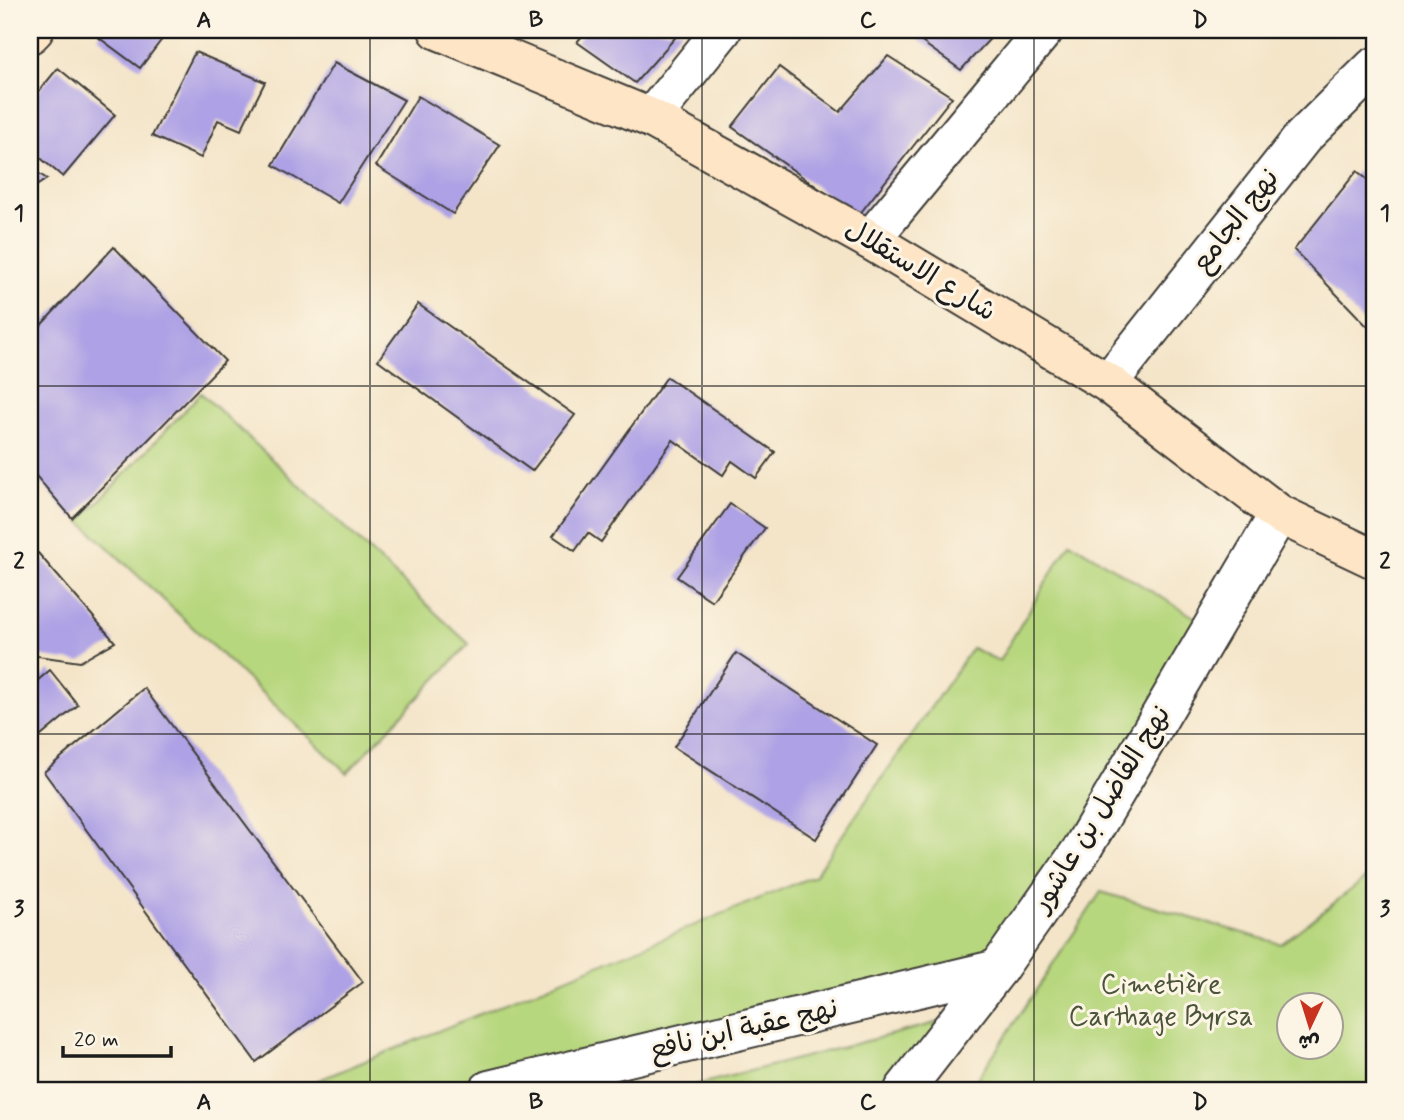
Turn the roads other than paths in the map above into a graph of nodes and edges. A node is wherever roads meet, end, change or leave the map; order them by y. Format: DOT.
graph roads {
  1 [pos="34,30"];
  2 [pos="439,30"];
  3 [pos="722,30"];
  4 [pos="1044,30"];
  5 [pos="30,34"];
  6 [pos="1374,67"];
  7 [pos="650,118"];
  8 [pos="870,240"];
  9 [pos="1108,383"];
  10 [pos="1279,514"];
  11 [pos="1374,559"];
  12 [pos="998,969"];
  13 [pos="489,1090"];
  14 [pos="904,1090"];
  1 -- 5 [label="street"];
  2 -- 7 [label="street, شارع الاستقلال"];
  3 -- 7 [label="street"];
  4 -- 8 [label="street"];
  6 -- 9 [label="street, نهج الجامع"];
  7 -- 8 [label="street, شارع الاستقلال"];
  8 -- 9 [label="street, شارع الاستقلال"];
  9 -- 10 [label="street, شارع الاستقلال"];
  10 -- 11 [label="street, شارع الاستقلال"];
  10 -- 12 [label="street, نهج الفاضل بن عاشور"];
  12 -- 13 [label="street, نهج عقبة ابن نافع"];
  12 -- 14 [label="street, نهج الفاضل بن عاشور"];
}
